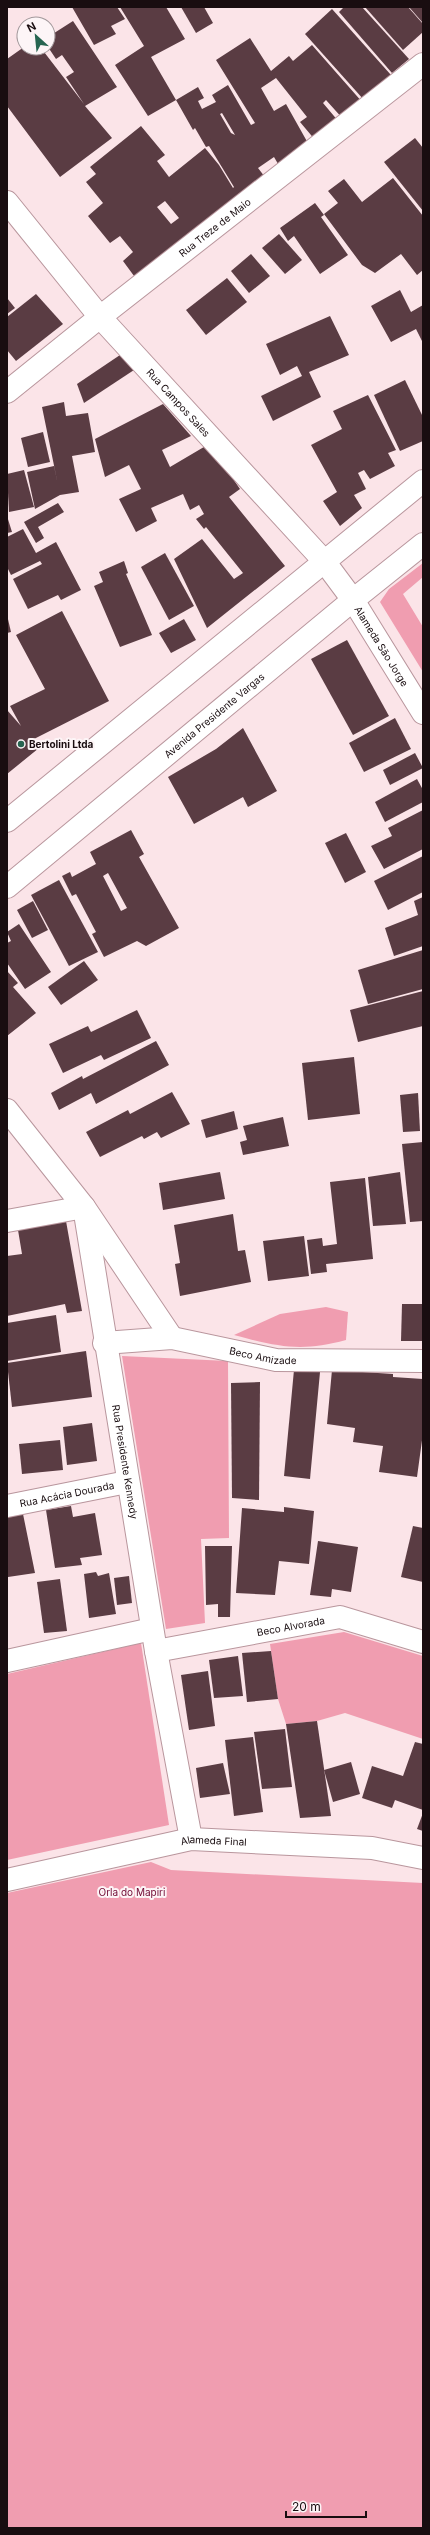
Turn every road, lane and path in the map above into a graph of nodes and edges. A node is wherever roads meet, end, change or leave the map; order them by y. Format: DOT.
graph roads {
  1 [pos="423,64"];
  2 [pos="7,202"];
  3 [pos="100,317"];
  4 [pos="7,392"];
  5 [pos="423,481"];
  6 [pos="423,544"];
  7 [pos="324,561"];
  8 [pos="353,600"];
  9 [pos="423,714"];
  10 [pos="7,821"];
  11 [pos="7,887"];
  12 [pos="7,1110"];
  13 [pos="84,1206"];
  14 [pos="7,1221"];
  15 [pos="172,1338"];
  16 [pos="104,1343"];
  17 [pos="423,1361"];
  18 [pos="128,1482"];
  19 [pos="7,1506"];
  20 [pos="152,1629"];
  21 [pos="423,1642"];
  22 [pos="156,1651"];
  23 [pos="7,1661"];
  24 [pos="191,1839"];
  25 [pos="423,1858"];
  26 [pos="7,1880"];
  1 -- 3 [label="street, Rua Treze de Maio"];
  2 -- 3 [label="street, Rua Campos Sales"];
  3 -- 4 [label="street, Rua Treze de Maio"];
  3 -- 7 [label="street, Rua Campos Sales"];
  5 -- 7 [label="street"];
  6 -- 8 [label="street, Avenida Presidente Vargas"];
  7 -- 8 [label="street, Rua Campos Sales"];
  7 -- 10 [label="street"];
  8 -- 9 [label="street, Alameda São Jorge"];
  8 -- 11 [label="street, Avenida Presidente Vargas"];
  12 -- 13 [label="street"];
  13 -- 14 [label="street"];
  13 -- 15 [label="street"];
  13 -- 16 [label="street, Rua Presidente Kennedy"];
  15 -- 16 [label="street, Beco Amizade"];
  15 -- 17 [label="street, Beco Amizade"];
  16 -- 18 [label="street, Rua Presidente Kennedy"];
  18 -- 19 [label="street, Rua Acácia Dourada"];
  18 -- 20 [label="street, Rua Presidente Kennedy"];
  20 -- 22 [label="street, Rua Presidente Kennedy"];
  20 -- 23 [label="street"];
  21 -- 22 [label="street, Beco Alvorada"];
  22 -- 24 [label="street, Rua Presidente Kennedy"];
  24 -- 25 [label="street, Alameda Final"];
  24 -- 26 [label="street, Alameda Final"];
}
